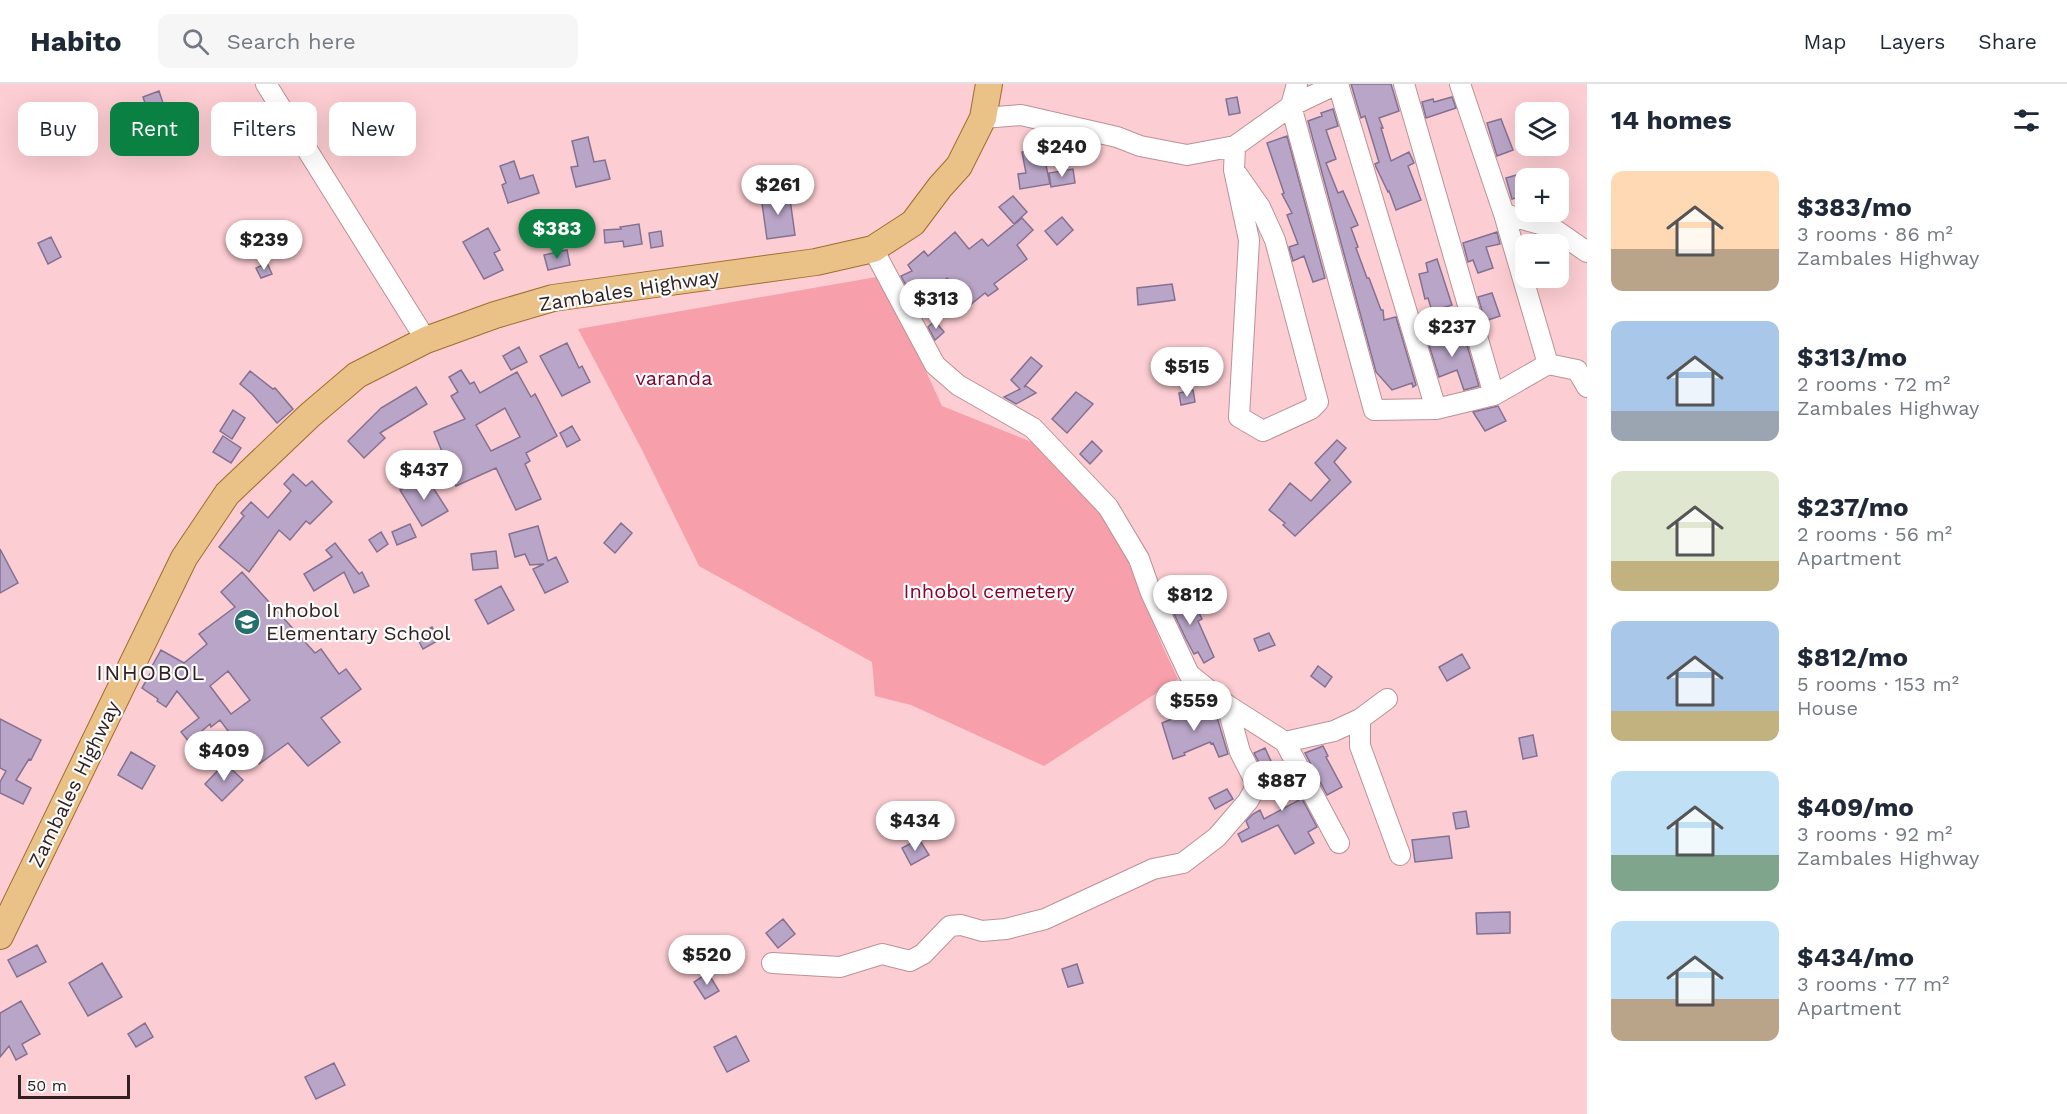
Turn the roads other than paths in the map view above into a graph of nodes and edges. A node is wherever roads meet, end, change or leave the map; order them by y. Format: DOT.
graph roads {
  1 [pos="266,84"];
  2 [pos="989,84"];
  3 [pos="1297,84"];
  4 [pos="1338,84"];
  5 [pos="1404,84"];
  6 [pos="1460,84"];
  7 [pos="1291,106"];
  8 [pos="983,118"];
  9 [pos="1235,146"];
  10 [pos="1234,170"];
  11 [pos="1504,214"];
  12 [pos="873,249"];
  13 [pos="1587,252"];
  14 [pos="426,340"];
  15 [pos="1548,364"];
  16 [pos="1587,387"];
  17 [pos="1494,395"];
  18 [pos="1436,409"];
  19 [pos="1388,699"];
  20 [pos="1227,705"];
  21 [pos="1360,719"];
  22 [pos="1285,742"];
  23 [pos="1339,843"];
  24 [pos="1400,855"];
  25 [pos="0,936"];
  26 [pos="772,963"];
  1 -- 14 [label="street"];
  2 -- 8 [label="main road, Zambales Highway"];
  3 -- 7 [label="street"];
  4 -- 7 [label="street"];
  4 -- 18 [label="street"];
  5 -- 17 [label="street"];
  6 -- 11 [label="street"];
  7 -- 9 [label="street"];
  7 -- 18 [label="street"];
  8 -- 9 [label="street"];
  8 -- 12 [label="main road, Zambales Highway"];
  9 -- 10 [label="street"];
  10 -- 10 [label="street"];
  11 -- 13 [label="street"];
  11 -- 15 [label="street"];
  12 -- 14 [label="main road, Zambales Highway"];
  12 -- 20 [label="street"];
  14 -- 25 [label="main road, Zambales Highway"];
  15 -- 16 [label="street"];
  15 -- 17 [label="street"];
  17 -- 18 [label="street"];
  19 -- 21 [label="street"];
  20 -- 22 [label="street"];
  20 -- 26 [label="street"];
  21 -- 22 [label="street"];
  21 -- 24 [label="street"];
  22 -- 23 [label="street"];
}
